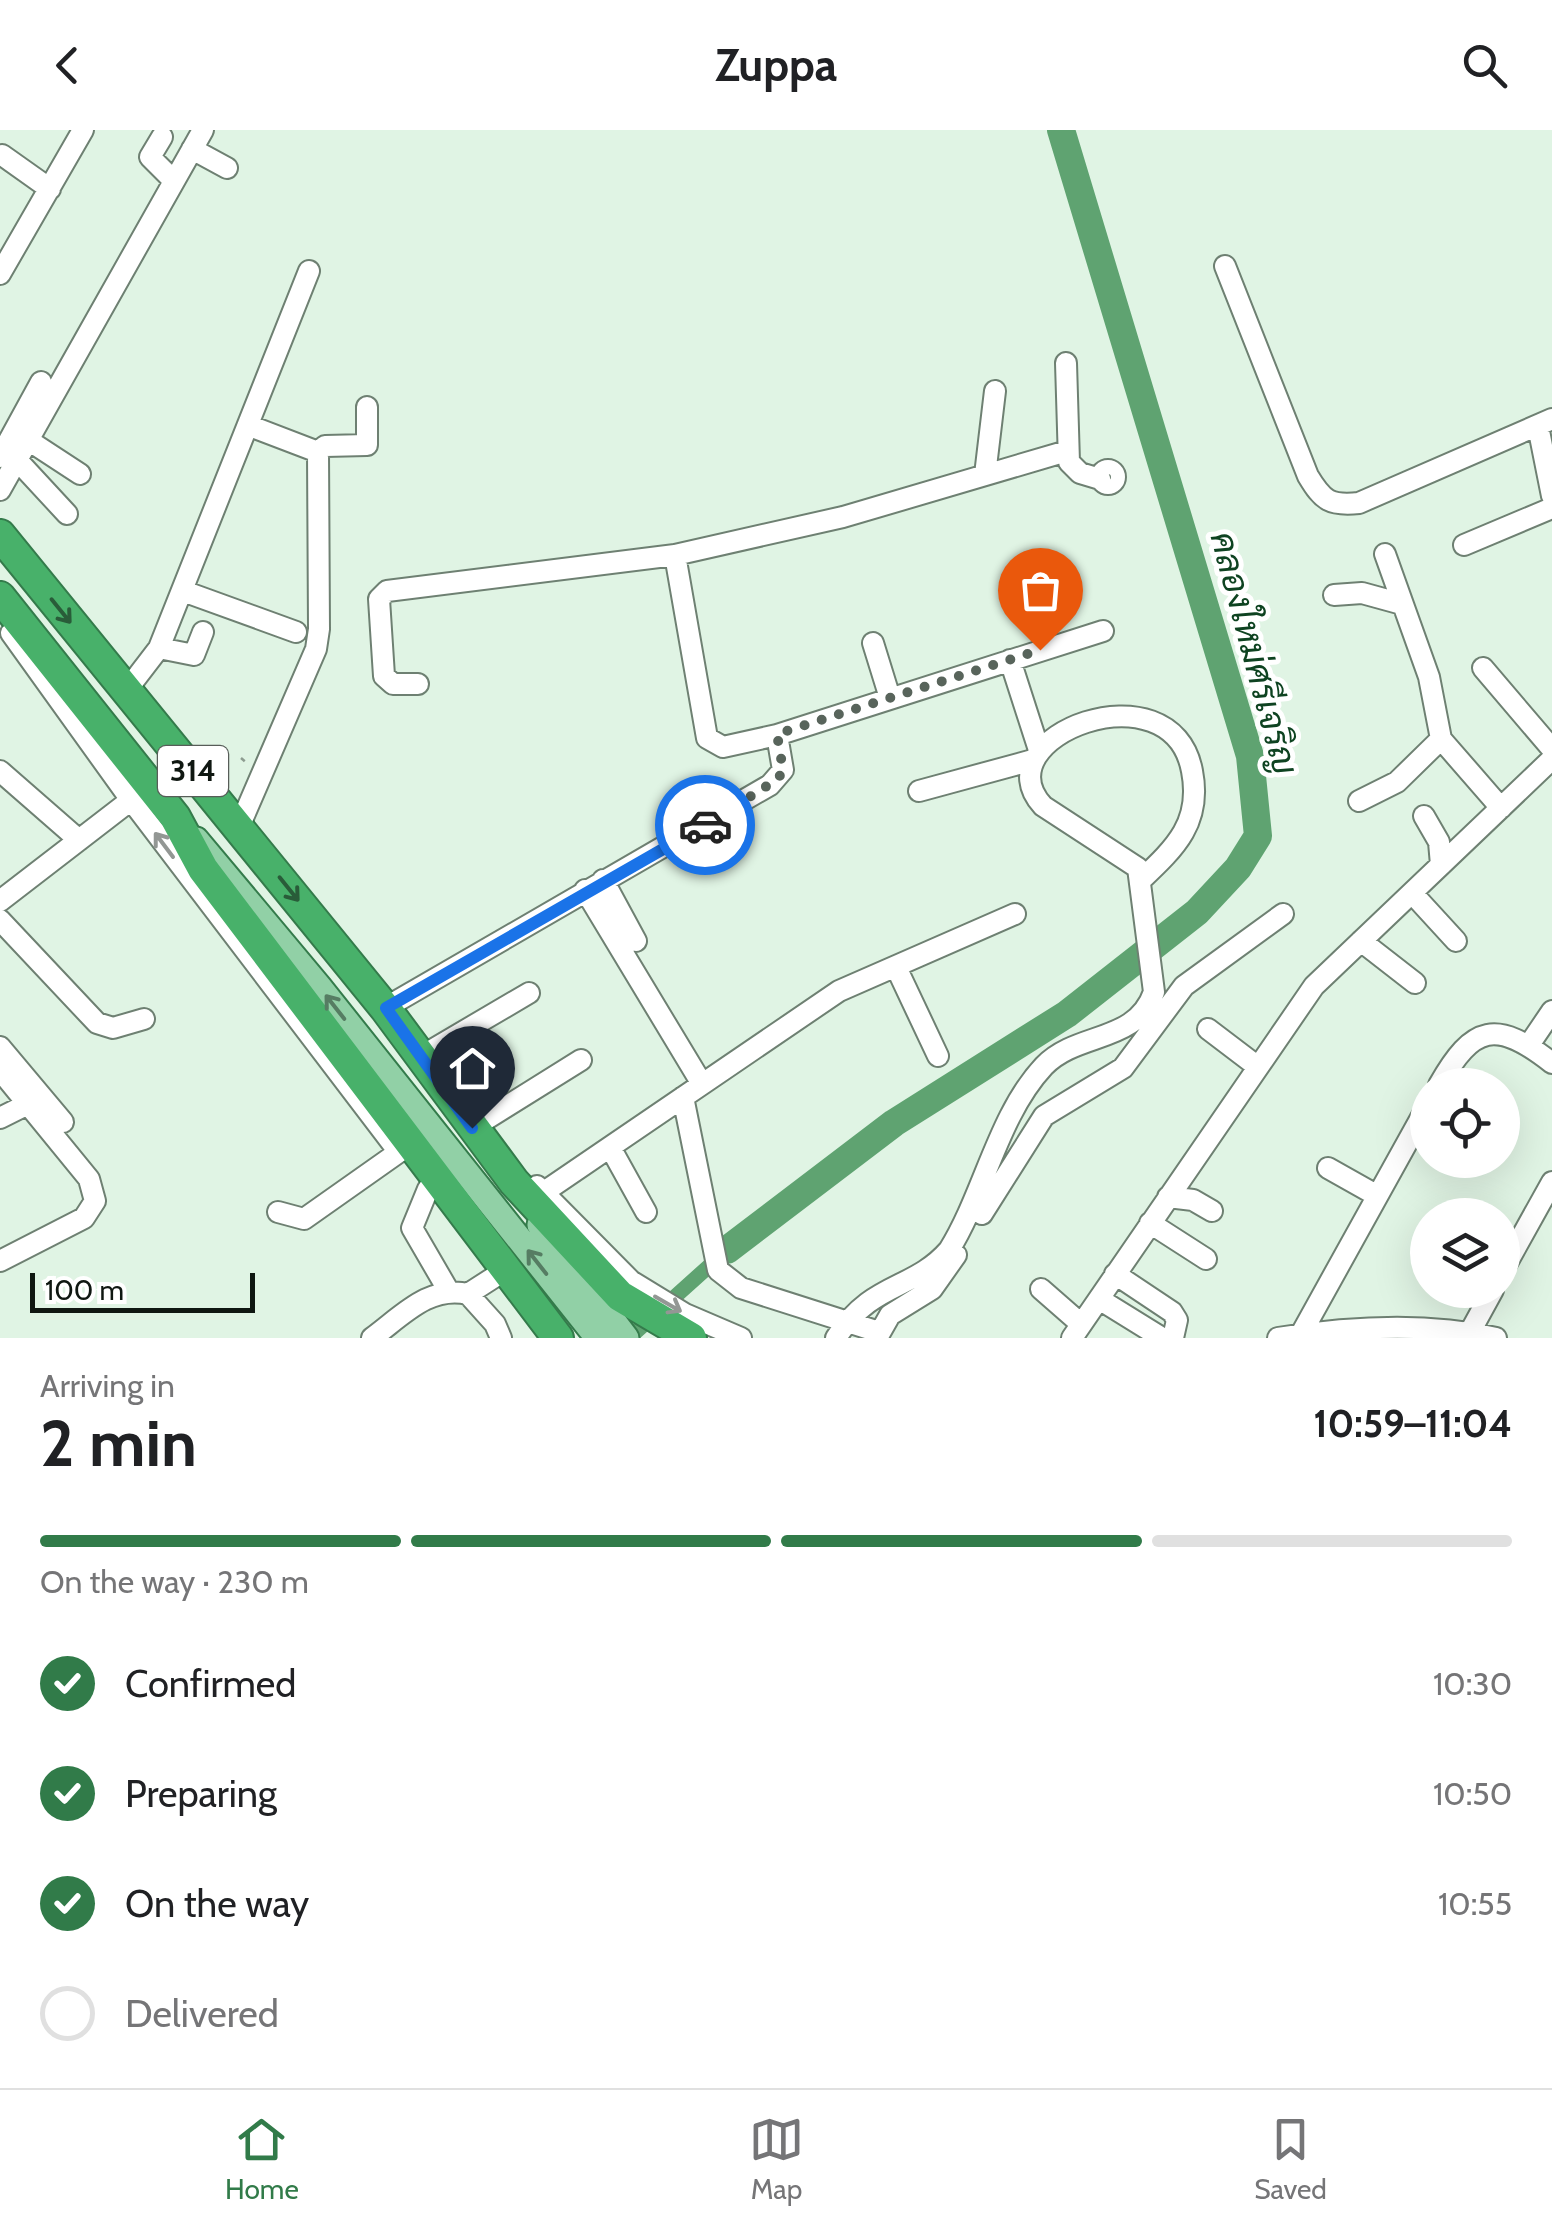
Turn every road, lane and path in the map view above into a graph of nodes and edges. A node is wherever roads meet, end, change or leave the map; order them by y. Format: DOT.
graph roads {
  1 [pos="82,130"];
  2 [pos="162,137"];
  3 [pos="197,139"];
  4 [pos="2,155"];
  5 [pos="227,168"];
  6 [pos="173,180"];
  7 [pos="50,190"];
  8 [pos="1225,266"];
  9 [pos="309,271"];
  10 [pos="0,274"];
  11 [pos="1066,364"];
  12 [pos="41,382"];
  13 [pos="994,390"];
  14 [pos="367,406"];
  15 [pos="1545,422"];
  16 [pos="250,426"];
  17 [pos="28,440"];
  18 [pos="1067,451"];
  19 [pos="318,452"];
  20 [pos="5,470"];
  21 [pos="80,474"];
  22 [pos="985,474"];
  23 [pos="1100,478"];
  24 [pos="1552,496"];
  25 [pos="1552,508"];
  26 [pos="66,514"];
  27 [pos="0,534"];
  28 [pos="1464,546"];
  29 [pos="1385,554"];
  30 [pos="675,555"];
  31 [pos="182,591"];
  32 [pos="1334,594"];
  33 [pos="0,597"];
  34 [pos="1402,604"];
  35 [pos="0,618"];
  36 [pos="1103,631"];
  37 [pos="202,632"];
  38 [pos="296,632"];
  39 [pos="873,643"];
  40 [pos="159,648"];
  41 [pos="1010,660"];
  42 [pos="1483,668"];
  43 [pos="418,684"];
  44 [pos="126,692"];
  45 [pos="890,698"];
  46 [pos="777,734"];
  47 [pos="1441,738"];
  48 [pos="1552,749"];
  49 [pos="1036,755"];
  50 [pos="1552,759"];
  51 [pos="92,764"];
  52 [pos="0,771"];
  53 [pos="920,791"];
  54 [pos="1359,801"];
  55 [pos="128,802"];
  56 [pos="1501,808"];
  57 [pos="1424,816"];
  58 [pos="175,818"];
  59 [pos="239,827"];
  60 [pos="79,840"];
  61 [pos="1442,865"];
  62 [pos="1132,866"];
  63 [pos="594,886"];
  64 [pos="1412,893"];
  65 [pos="0,901"];
  66 [pos="1015,914"];
  67 [pos="1283,914"];
  68 [pos="0,920"];
  69 [pos="636,941"];
  70 [pos="1361,941"];
  71 [pos="1456,941"];
  72 [pos="896,968"];
  73 [pos="1415,983"];
  74 [pos="529,993"];
  75 [pos="386,1008"];
  76 [pos="1552,1011"];
  77 [pos="144,1020"];
  78 [pos="1208,1028"];
  79 [pos="1529,1045"];
  80 [pos="0,1047"];
  81 [pos="420,1056"];
  82 [pos="938,1056"];
  83 [pos="580,1060"];
  84 [pos="1552,1064"];
  85 [pos="1258,1067"];
  86 [pos="1449,1068"];
  87 [pos="0,1070"];
  88 [pos="702,1084"];
  89 [pos="27,1095"];
  90 [pos="683,1097"];
  91 [pos="0,1118"];
  92 [pos="63,1122"];
  93 [pos="472,1128"];
  94 [pos="1410,1136"];
  95 [pos="610,1147"];
  96 [pos="399,1152"];
  97 [pos="1328,1168"];
  98 [pos="507,1173"];
  99 [pos="1552,1182"];
  100 [pos="428,1189"];
  101 [pos="544,1192"];
  102 [pos="1376,1195"];
  103 [pos="1168,1196"];
  104 [pos="1212,1211"];
  105 [pos="278,1212"];
  106 [pos="646,1212"];
  107 [pos="1150,1223"];
  108 [pos="1520,1240"];
  109 [pos="1206,1259"];
  110 [pos="0,1261"];
  111 [pos="1115,1274"];
  112 [pos="496,1276"];
  113 [pos="1041,1288"];
  114 [pos="458,1292"];
  115 [pos="1099,1298"];
  116 [pos="1483,1308"];
  117 [pos="841,1331"];
  118 [pos="1076,1331"];
  119 [pos="1470,1332"];
  120 [pos="1301,1334"];
  121 [pos="878,1335"];
  122 [pos="372,1338"];
  123 [pos="501,1338"];
  124 [pos="544,1338"];
  125 [pos="558,1338"];
  126 [pos="598,1338"];
  127 [pos="626,1338"];
  128 [pos="691,1338"];
  129 [pos="741,1338"];
  130 [pos="1162,1338"];
  131 [pos="1173,1338"];
  132 [pos="1278,1338"];
  133 [pos="1496,1338"];
  1 -- 7 [label="street"];
  2 -- 6 [label="street"];
  3 -- 5 [label="street"];
  3 -- 6 [label="street"];
  4 -- 7 [label="street"];
  6 -- 17 [label="street"];
  7 -- 10 [label="street"];
  8 -- 15 [label="street"];
  9 -- 16 [label="street"];
  11 -- 18 [label="street"];
  12 -- 20 [label="street"];
  13 -- 22 [label="street"];
  14 -- 19 [label="street"];
  15 -- 24 [label="street"];
  16 -- 19 [label="street"];
  16 -- 31 [label="street"];
  17 -- 20 [label="street"];
  17 -- 21 [label="street"];
  18 -- 22 [label="street"];
  18 -- 23 [label="street"];
  19 -- 59 [label="street"];
  20 -- 26 [label="street"];
  22 -- 30 [label="street"];
  25 -- 28 [label="street"];
  27 -- 44 [label="highway, 314, one-way"];
  29 -- 34 [label="street"];
  30 -- 43 [label="street"];
  30 -- 46 [label="street"];
  31 -- 38 [label="street"];
  31 -- 40 [label="street"];
  32 -- 34 [label="street"];
  33 -- 58 [label="highway, 314"];
  34 -- 47 [label="street"];
  35 -- 55 [label="street"];
  36 -- 41 [label="street"];
  37 -- 40 [label="street"];
  39 -- 45 [label="street"];
  40 -- 44 [label="street"];
  41 -- 45 [label="street"];
  41 -- 49 [label="street"];
  42 -- 48 [label="street"];
  44 -- 59 [label="highway, 314"];
  45 -- 46 [label="street"];
  46 -- 63 [label="street"];
  47 -- 54 [label="street"];
  47 -- 56 [label="street"];
  49 -- 53 [label="street"];
  49 -- 62 [label="street"];
  49 -- 62 [label="street"];
  50 -- 56 [label="street"];
  51 -- 55 [label="street"];
  52 -- 60 [label="street"];
  55 -- 60 [label="street"];
  96 -- 55 [label="street, one-way"];
  56 -- 61 [label="street"];
  57 -- 61 [label="street"];
  58 -- 125 [label="highway"];
  126 -- 58 [label="main road, 314, one-way"];
  59 -- 75 [label="highway, 314, one-way"];
  60 -- 65 [label="street"];
  61 -- 64 [label="street"];
  62 -- 117 [label="street"];
  63 -- 69 [label="street"];
  63 -- 75 [label="street"];
  63 -- 88 [label="street"];
  64 -- 70 [label="street"];
  64 -- 71 [label="street"];
  66 -- 72 [label="street"];
  67 -- 121 [label="street"];
  68 -- 77 [label="street"];
  70 -- 73 [label="street"];
  70 -- 85 [label="street"];
  72 -- 82 [label="street"];
  72 -- 88 [label="street"];
  74 -- 81 [label="street"];
  75 -- 81 [label="highway"];
  76 -- 79 [label="street"];
  78 -- 85 [label="street"];
  79 -- 84 [label="street"];
  79 -- 86 [label="street"];
  80 -- 89 [label="street"];
  81 -- 93 [label="highway"];
  83 -- 93 [label="street"];
  85 -- 103 [label="street"];
  87 -- 89 [label="street"];
  88 -- 90 [label="street"];
  89 -- 91 [label="street"];
  89 -- 92 [label="street"];
  89 -- 110 [label="street"];
  90 -- 95 [label="street"];
  90 -- 117 [label="street"];
  93 -- 98 [label="highway"];
  94 -- 102 [label="street"];
  95 -- 101 [label="street"];
  95 -- 106 [label="street"];
  96 -- 100 [label="street"];
  96 -- 105 [label="street"];
  97 -- 102 [label="street"];
  98 -- 101 [label="street"];
  98 -- 127 [label="main road"];
  98 -- 128 [label="highway"];
  99 -- 108 [label="street"];
  100 -- 112 [label="street"];
  100 -- 114 [label="street"];
  101 -- 129 [label="street, one-way"];
  102 -- 120 [label="street"];
  103 -- 104 [label="street"];
  103 -- 107 [label="street"];
  107 -- 109 [label="street"];
  107 -- 111 [label="street"];
  111 -- 115 [label="street"];
  111 -- 131 [label="street"];
  112 -- 114 [label="street"];
  112 -- 124 [label="street"];
  113 -- 118 [label="street"];
  114 -- 122 [label="street"];
  114 -- 123 [label="street"];
  115 -- 118 [label="street"];
  115 -- 130 [label="street"];
  116 -- 119 [label="street"];
  117 -- 121 [label="street"];
  119 -- 120 [label="street"];
  119 -- 133 [label="street"];
  120 -- 132 [label="street"];
}
